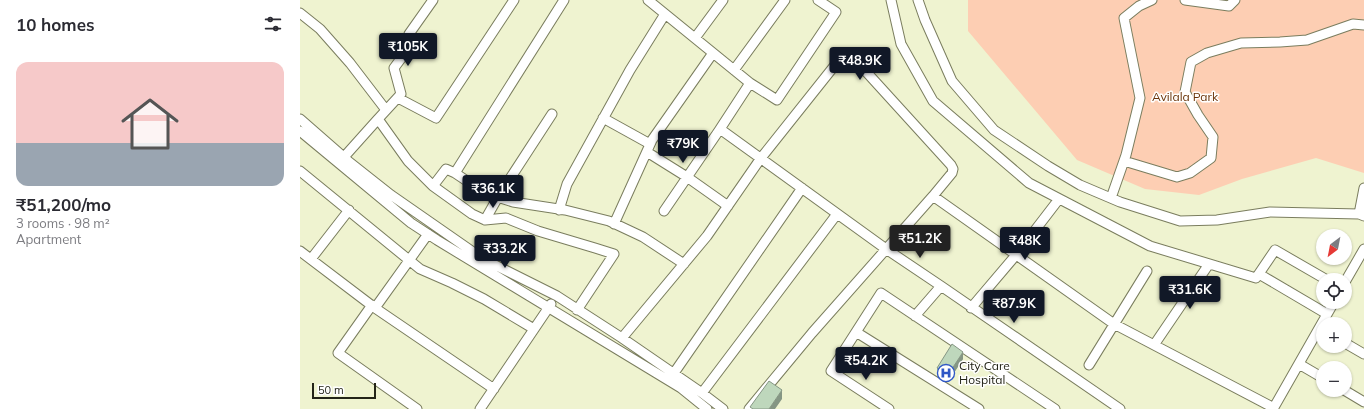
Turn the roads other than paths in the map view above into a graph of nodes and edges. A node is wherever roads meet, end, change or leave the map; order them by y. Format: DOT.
graph roads {
  1 [pos="432,0"];
  2 [pos="514,0"];
  3 [pos="564,0"];
  4 [pos="723,0"];
  5 [pos="785,0"];
  6 [pos="818,0"];
  7 [pos="891,0"];
  8 [pos="918,0"];
  9 [pos="1152,0"];
  10 [pos="1185,0"];
  11 [pos="1235,0"];
  12 [pos="653,2"];
  13 [pos="300,13"];
  14 [pos="664,14"];
  15 [pos="1364,25"];
  16 [pos="695,38"];
  17 [pos="713,53"];
  18 [pos="734,70"];
  19 [pos="750,83"];
  20 [pos="398,98"];
  21 [pos="386,110"];
  22 [pos="552,114"];
  23 [pos="603,118"];
  24 [pos="300,119"];
  25 [pos="378,120"];
  26 [pos="720,129"];
  27 [pos="300,131"];
  28 [pos="649,148"];
  29 [pos="344,157"];
  30 [pos="761,158"];
  31 [pos="1124,161"];
  32 [pos="300,171"];
  33 [pos="455,173"];
  34 [pos="687,177"];
  35 [pos="433,186"];
  36 [pos="802,188"];
  37 [pos="1364,188"];
  38 [pos="933,196"];
  39 [pos="498,197"];
  40 [pos="1111,198"];
  41 [pos="1059,199"];
  42 [pos="728,206"];
  43 [pos="349,210"];
  44 [pos="559,210"];
  45 [pos="664,211"];
  46 [pos="837,214"];
  47 [pos="1361,215"];
  48 [pos="485,220"];
  49 [pos="614,224"];
  50 [pos="428,234"];
  51 [pos="886,249"];
  52 [pos="1364,249"];
  53 [pos="300,251"];
  54 [pos="1016,255"];
  55 [pos="311,259"];
  56 [pos="409,260"];
  57 [pos="684,264"];
  58 [pos="1209,264"];
  59 [pos="1147,271"];
  60 [pos="1350,273"];
  61 [pos="1259,274"];
  62 [pos="1316,274"];
  63 [pos="941,286"];
  64 [pos="557,296"];
  65 [pos="373,307"];
  66 [pos="549,308"];
  67 [pos="971,308"];
  68 [pos="1330,309"];
  69 [pos="577,310"];
  70 [pos="1327,314"];
  71 [pos="915,316"];
  72 [pos="1326,317"];
  73 [pos="1114,324"];
  74 [pos="534,329"];
  75 [pos="856,332"];
  76 [pos="1316,337"];
  77 [pos="622,338"];
  78 [pos="1154,345"];
  79 [pos="1352,347"];
  80 [pos="1364,354"];
  81 [pos="1299,364"];
  82 [pos="1089,365"];
  83 [pos="674,373"];
  84 [pos="1316,374"];
  85 [pos="494,389"];
  86 [pos="702,392"];
  87 [pos="1352,395"];
  88 [pos="1364,402"];
  89 [pos="416,409"];
  90 [pos="480,409"];
  91 [pos="707,409"];
  92 [pos="723,409"];
  93 [pos="749,409"];
  94 [pos="888,409"];
  95 [pos="979,409"];
  96 [pos="1055,409"];
  97 [pos="1120,409"];
  98 [pos="1274,409"];
  1 -- 20 [label="street"];
  2 -- 20 [label="street"];
  3 -- 33 [label="street"];
  4 -- 16 [label="street"];
  5 -- 18 [label="street"];
  6 -- 19 [label="street"];
  7 -- 41 [label="street"];
  8 -- 40 [label="street"];
  9 -- 31 [label="street"];
  10 -- 11 [label="street"];
  12 -- 14 [label="street"];
  13 -- 21 [label="street"];
  14 -- 16 [label="street"];
  14 -- 23 [label="street"];
  15 -- 31 [label="street"];
  16 -- 17 [label="street"];
  17 -- 18 [label="street"];
  17 -- 28 [label="street"];
  18 -- 19 [label="street"];
  19 -- 26 [label="street"];
  20 -- 21 [label="street"];
  21 -- 25 [label="street"];
  22 -- 39 [label="street"];
  23 -- 28 [label="street"];
  23 -- 44 [label="street"];
  24 -- 29 [label="street"];
  25 -- 29 [label="street"];
  25 -- 35 [label="street"];
  26 -- 30 [label="street"];
  26 -- 34 [label="street"];
  27 -- 50 [label="street"];
  28 -- 34 [label="street"];
  28 -- 49 [label="street"];
  29 -- 64 [label="street"];
  30 -- 36 [label="street"];
  30 -- 38 [label="street"];
  30 -- 42 [label="street"];
  31 -- 40 [label="street"];
  32 -- 43 [label="street"];
  33 -- 35 [label="street"];
  33 -- 39 [label="street"];
  34 -- 42 [label="street"];
  34 -- 45 [label="street"];
  35 -- 48 [label="street"];
  36 -- 46 [label="street"];
  36 -- 83 [label="street"];
  37 -- 47 [label="street"];
  38 -- 51 [label="street"];
  38 -- 54 [label="street"];
  39 -- 44 [label="street"];
  39 -- 48 [label="street"];
  40 -- 47 [label="street"];
  41 -- 54 [label="street"];
  41 -- 58 [label="street"];
  42 -- 57 [label="street"];
  43 -- 55 [label="street"];
  43 -- 56 [label="street"];
  44 -- 49 [label="street"];
  46 -- 51 [label="street"];
  46 -- 86 [label="street"];
  48 -- 69 [label="street"];
  49 -- 57 [label="street"];
  50 -- 56 [label="street"];
  50 -- 66 [label="street"];
  51 -- 63 [label="street"];
  51 -- 93 [label="street"];
  52 -- 60 [label="street"];
  53 -- 55 [label="street"];
  54 -- 67 [label="street"];
  54 -- 73 [label="street"];
  55 -- 65 [label="street"];
  56 -- 65 [label="street"];
  56 -- 74 [label="street"];
  57 -- 77 [label="street"];
  58 -- 61 [label="street"];
  58 -- 78 [label="street"];
  59 -- 73 [label="street"];
  61 -- 62 [label="street"];
  61 -- 70 [label="street"];
  63 -- 67 [label="street"];
  63 -- 71 [label="street"];
  64 -- 66 [label="street"];
  64 -- 69 [label="street"];
  65 -- 85 [label="street"];
  65 -- 89 [label="street"];
  66 -- 74 [label="street"];
  66 -- 91 [label="street"];
  67 -- 97 [label="street"];
  68 -- 70 [label="street"];
  69 -- 77 [label="street"];
  70 -- 72 [label="street"];
  71 -- 75 [label="street"];
  71 -- 96 [label="street"];
  73 -- 78 [label="street"];
  73 -- 82 [label="street"];
  74 -- 85 [label="street"];
  75 -- 94 [label="street"];
  75 -- 95 [label="street"];
  76 -- 81 [label="street"];
  77 -- 83 [label="street"];
  78 -- 98 [label="street"];
  79 -- 80 [label="street"];
  81 -- 84 [label="street"];
  81 -- 98 [label="street"];
  83 -- 86 [label="street"];
  85 -- 90 [label="street"];
  86 -- 92 [label="street"];
  87 -- 88 [label="street"];
}
